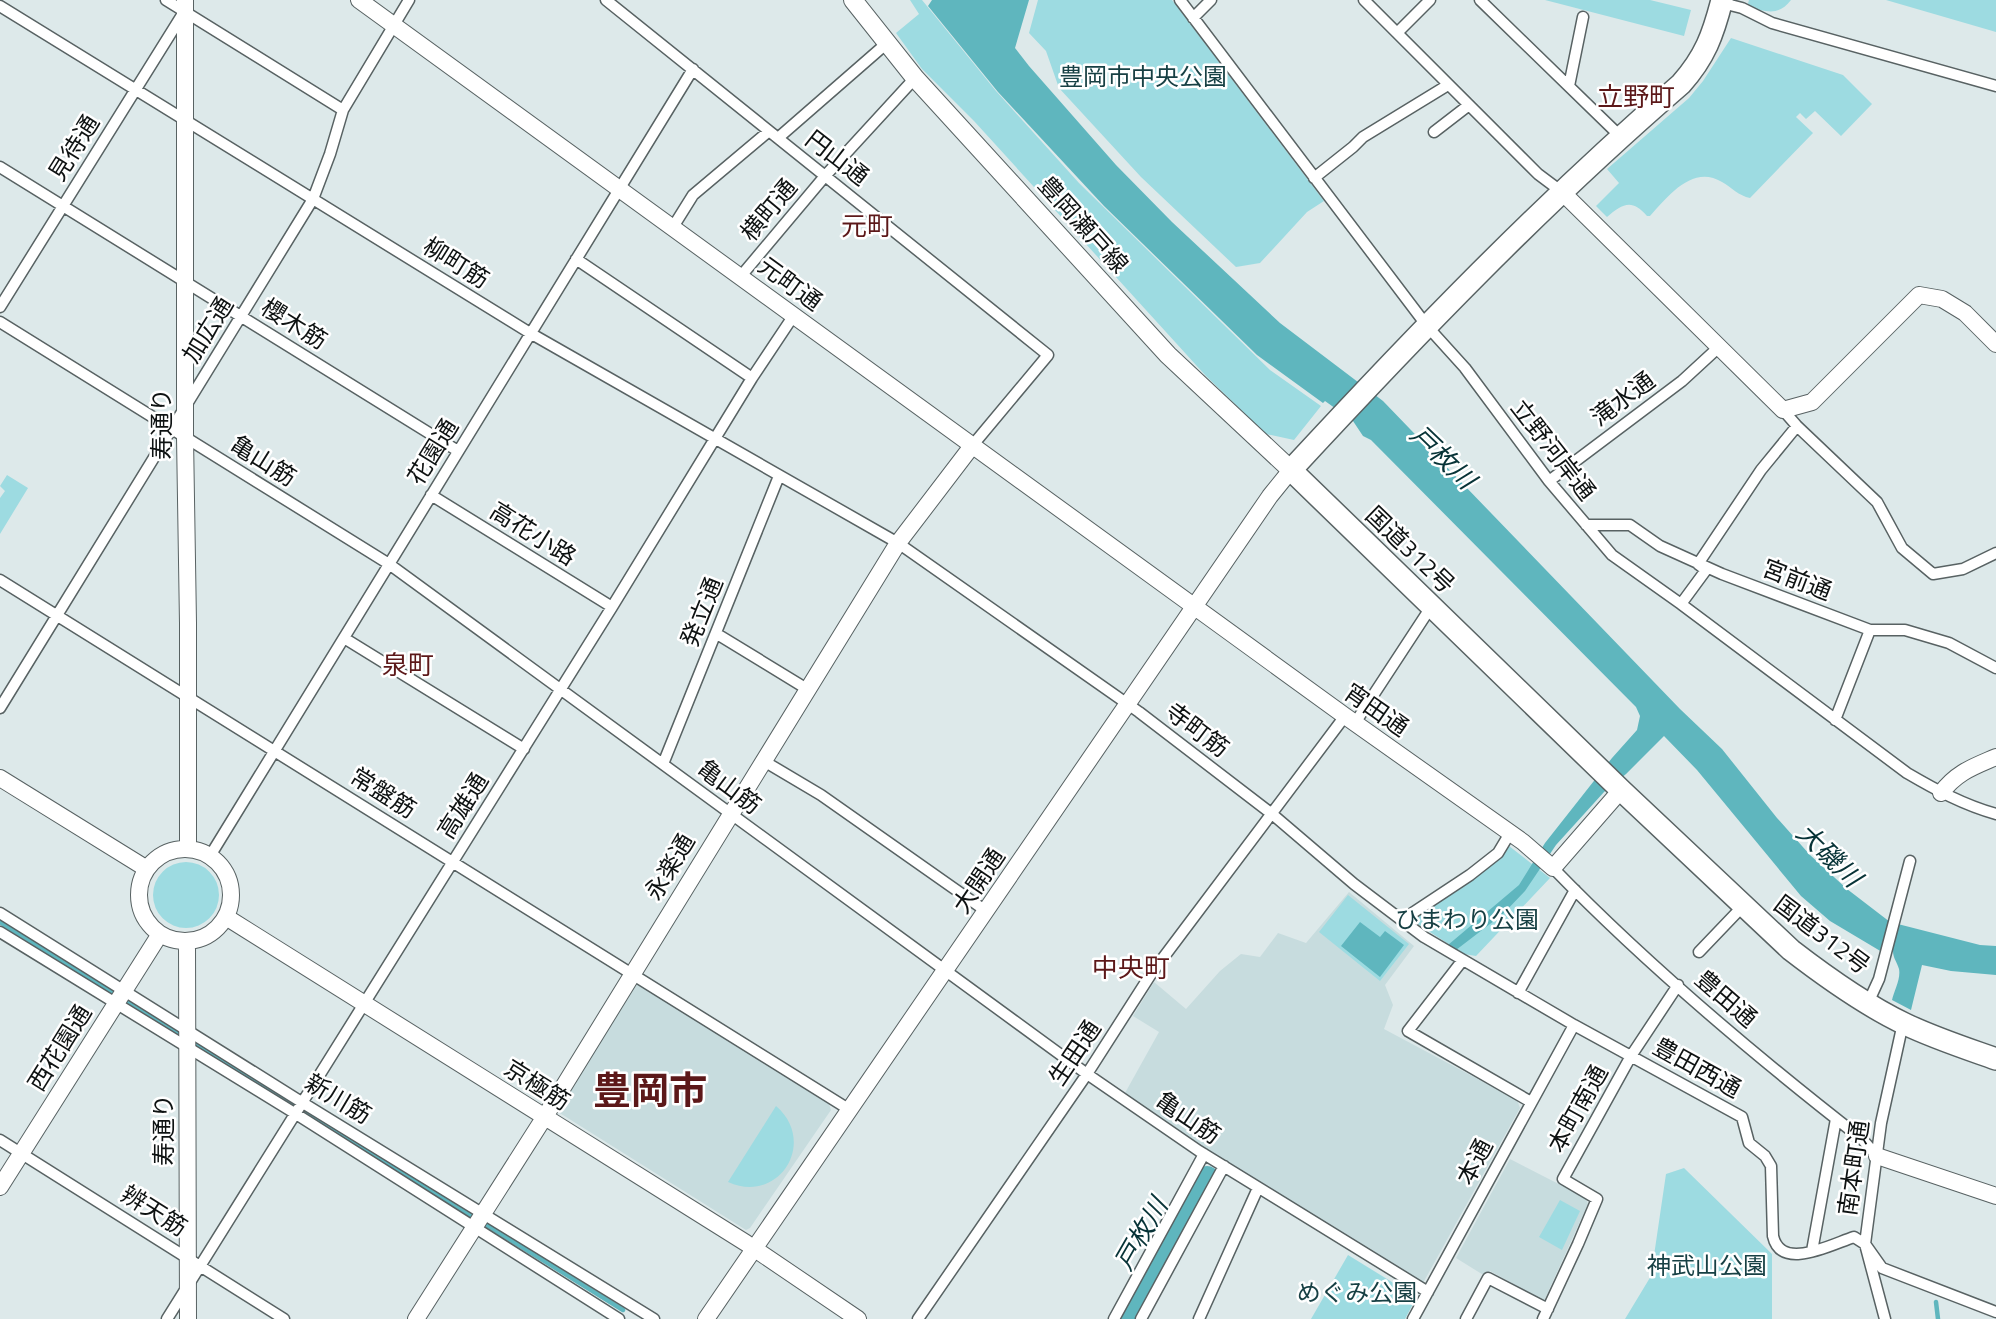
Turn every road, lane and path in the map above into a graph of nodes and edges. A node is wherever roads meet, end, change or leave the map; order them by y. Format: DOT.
graph roads {
  1 [pos="166,0"];
  2 [pos="359,0"];
  3 [pos="409,0"];
  4 [pos="606,0"];
  5 [pos="853,0"];
  6 [pos="1180,0"];
  7 [pos="1211,0"];
  8 [pos="1364,0"];
  9 [pos="1430,0"];
  10 [pos="1480,0"];
  11 [pos="1718,1"];
  12 [pos="0,6"];
  13 [pos="185,6"];
  14 [pos="1583,17"];
  15 [pos="1193,18"];
  16 [pos="394,26"];
  17 [pos="1397,33"];
  18 [pos="887,43"];
  19 [pos="692,69"];
  20 [pos="915,78"];
  21 [pos="1448,85"];
  22 [pos="1569,86"];
  23 [pos="1996,86"];
  24 [pos="135,90"];
  25 [pos="1469,106"];
  26 [pos="343,110"];
  27 [pos="186,122"];
  28 [pos="1434,132"];
  29 [pos="773,134"];
  30 [pos="1621,137"];
  31 [pos="0,167"];
  32 [pos="825,176"];
  33 [pos="1314,178"];
  34 [pos="619,189"];
  35 [pos="1562,192"];
  36 [pos="313,199"];
  37 [pos="63,206"];
  38 [pos="673,227"];
  39 [pos="576,259"];
  40 [pos="741,276"];
  41 [pos="185,282"];
  42 [pos="0,307"];
  43 [pos="794,315"];
  44 [pos="241,316"];
  45 [pos="0,322"];
  46 [pos="1427,326"];
  47 [pos="530,334"];
  48 [pos="1996,344"];
  49 [pos="1720,346"];
  50 [pos="751,378"];
  51 [pos="185,406"];
  52 [pos="1783,410"];
  53 [pos="1797,426"];
  54 [pos="178,433"];
  55 [pos="715,440"];
  56 [pos="972,446"];
  57 [pos="458,451"];
  58 [pos="1291,470"];
  59 [pos="779,476"];
  60 [pos="1549,481"];
  61 [pos="431,495"];
  62 [pos="1586,525"];
  63 [pos="898,543"];
  64 [pos="1996,553"];
  65 [pos="389,564"];
  66 [pos="1698,564"];
  67 [pos="0,580"];
  68 [pos="1681,604"];
  69 [pos="1194,606"];
  70 [pos="612,607"];
  71 [pos="1431,607"];
  72 [pos="56,615"];
  73 [pos="1870,630"];
  74 [pos="717,634"];
  75 [pos="344,638"];
  76 [pos="1996,668"];
  77 [pos="561,689"];
  78 [pos="807,690"];
  79 [pos="187,695"];
  80 [pos="1127,704"];
  81 [pos="0,708"];
  82 [pos="1350,719"];
  83 [pos="1835,720"];
  84 [pos="524,749"];
  85 [pos="275,751"];
  86 [pos="1996,757"];
  87 [pos="762,761"];
  88 [pos="663,764"];
  89 [pos="0,778"];
  90 [pos="1621,790"];
  91 [pos="1941,793"];
  92 [pos="730,814"];
  93 [pos="1272,814"];
  94 [pos="1996,814"];
  95 [pos="1510,833"];
  96 [pos="188,849"];
  97 [pos="210,856"];
  98 [pos="452,861"];
  99 [pos="1910,861"];
  100 [pos="1551,865"];
  101 [pos="147,869"];
  102 [pos="1575,890"];
  103 [pos="1743,906"];
  104 [pos="986,911"];
  105 [pos="0,913"];
  106 [pos="226,917"];
  107 [pos="1402,920"];
  108 [pos="0,932"];
  109 [pos="160,934"];
  110 [pos="187,942"];
  111 [pos="1699,953"];
  112 [pos="1462,961"];
  113 [pos="944,971"];
  114 [pos="632,974"];
  115 [pos="1678,985"];
  116 [pos="1518,993"];
  117 [pos="119,997"];
  118 [pos="1868,1003"];
  119 [pos="364,1004"];
  120 [pos="1903,1023"];
  121 [pos="1574,1025"];
  122 [pos="187,1030"];
  123 [pos="187,1048"];
  124 [pos="1993,1053"];
  125 [pos="1631,1056"];
  126 [pos="1087,1074"];
  127 [pos="1531,1102"];
  128 [pos="303,1103"];
  129 [pos="850,1110"];
  130 [pos="296,1114"];
  131 [pos="544,1116"];
  132 [pos="1836,1119"];
  133 [pos="0,1140"];
  134 [pos="21,1153"];
  135 [pos="1204,1154"];
  136 [pos="1877,1156"];
  137 [pos="1224,1166"];
  138 [pos="0,1187"];
  139 [pos="1258,1188"];
  140 [pos="1996,1196"];
  141 [pos="479,1220"];
  142 [pos="1865,1244"];
  143 [pos="755,1248"];
  144 [pos="1812,1251"];
  145 [pos="194,1261"];
  146 [pos="188,1286"];
  147 [pos="1428,1292"];
  148 [pos="1996,1312"];
  149 [pos="1545,1314"];
  150 [pos="167,1319"];
  151 [pos="188,1319"];
  152 [pos="284,1319"];
  153 [pos="416,1319"];
  154 [pos="619,1319"];
  155 [pos="654,1319"];
  156 [pos="706,1319"];
  157 [pos="858,1319"];
  158 [pos="919,1319"];
  159 [pos="1114,1319"];
  160 [pos="1141,1319"];
  161 [pos="1199,1319"];
  162 [pos="1413,1319"];
  163 [pos="1466,1319"];
  164 [pos="1885,1319"];
  1 -- 13 [label="street"];
  2 -- 16 [label="street, 元町通"];
  3 -- 16 [label="street, 加広通"];
  4 -- 19 [label="street, 円山通"];
  5 -- 18 [label="main road, 豊岡瀬戸線"];
  6 -- 15 [label="street, 立野河岸通"];
  7 -- 15 [label="street"];
  8 -- 17 [label="street"];
  9 -- 17 [label="street"];
  10 -- 22 [label="street"];
  11 -- 23 [label="street"];
  11 -- 30 [label="highway"];
  12 -- 24 [label="street, 柳町筋"];
  13 -- 24 [label="street, 見待通"];
  13 -- 26 [label="street"];
  13 -- 27 [label="street, 寿通り"];
  14 -- 22 [label="street"];
  15 -- 33 [label="street, 立野河岸通"];
  16 -- 26 [label="street, 加広通"];
  16 -- 34 [label="street, 元町通"];
  17 -- 21 [label="street"];
  18 -- 20 [label="main road, 豊岡瀬戸線"];
  18 -- 29 [label="street"];
  19 -- 29 [label="street, 円山通"];
  19 -- 34 [label="street, 花園通"];
  20 -- 32 [label="street, 横町通"];
  20 -- 58 [label="main road, 豊岡瀬戸線"];
  21 -- 25 [label="street"];
  21 -- 33 [label="street"];
  22 -- 30 [label="street"];
  24 -- 27 [label="street, 柳町筋"];
  24 -- 37 [label="street, 見待通"];
  25 -- 28 [label="street"];
  25 -- 35 [label="street"];
  26 -- 36 [label="street, 加広通"];
  27 -- 36 [label="street, 柳町筋"];
  27 -- 41 [label="street, 寿通り"];
  29 -- 32 [label="street, 円山通"];
  29 -- 38 [label="street"];
  30 -- 35 [label="highway"];
  31 -- 37 [label="street, 櫻木筋"];
  32 -- 40 [label="street, 横町通"];
  32 -- 56 [label="street, 円山通"];
  33 -- 46 [label="street, 立野河岸通"];
  34 -- 38 [label="street, 元町通"];
  34 -- 39 [label="street, 花園通"];
  35 -- 46 [label="highway"];
  35 -- 49 [label="street"];
  36 -- 44 [label="street, 加広通"];
  36 -- 47 [label="street, 柳町筋"];
  37 -- 41 [label="street, 櫻木筋"];
  37 -- 42 [label="street, 見待通"];
  38 -- 40 [label="street, 元町通"];
  39 -- 47 [label="street, 花園通"];
  39 -- 50 [label="street"];
  40 -- 43 [label="street, 元町通"];
  41 -- 44 [label="street, 櫻木筋"];
  41 -- 51 [label="street, 寿通り"];
  43 -- 50 [label="street, 高雄通"];
  43 -- 56 [label="street, 元町通"];
  44 -- 51 [label="street, 加広通"];
  44 -- 57 [label="street, 櫻木筋"];
  45 -- 54 [label="street, 亀山筋"];
  46 -- 58 [label="highway"];
  46 -- 60 [label="street, 立野河岸通"];
  47 -- 55 [label="street, 柳町筋"];
  47 -- 57 [label="street, 花園通"];
  48 -- 52 [label="street"];
  49 -- 52 [label="street"];
  49 -- 60 [label="street, 滝水通"];
  50 -- 55 [label="street, 高雄通"];
  51 -- 54 [label="street, 寿通り"];
  52 -- 53 [label="street"];
  53 -- 64 [label="street"];
  53 -- 66 [label="street"];
  54 -- 65 [label="street, 亀山筋"];
  54 -- 72 [label="street"];
  54 -- 79 [label="street, 寿通り"];
  55 -- 59 [label="street, 柳町筋"];
  55 -- 70 [label="street, 高雄通"];
  56 -- 63 [label="street, 永楽通"];
  56 -- 69 [label="street, 元町通"];
  57 -- 61 [label="street, 花園通"];
  58 -- 69 [label="street, 大開通"];
  58 -- 71 [label="highway, 国道312号"];
  59 -- 63 [label="street, 柳町筋"];
  59 -- 74 [label="street, 発立通"];
  60 -- 62 [label="street, 立野河岸通"];
  61 -- 65 [label="street, 花園通"];
  61 -- 70 [label="street, 高花小路"];
  62 -- 66 [label="street, 宮前通"];
  62 -- 68 [label="street, 立野河岸通"];
  63 -- 78 [label="street, 永楽通"];
  63 -- 80 [label="street, 寺町筋"];
  65 -- 75 [label="street, 花園通"];
  65 -- 77 [label="street, 亀山筋"];
  66 -- 68 [label="street"];
  66 -- 73 [label="street, 宮前通"];
  67 -- 72 [label="street, 常盤筋"];
  68 -- 83 [label="street, 立野河岸通"];
  69 -- 80 [label="street, 大開通"];
  69 -- 82 [label="street, 宵田通"];
  70 -- 77 [label="street, 高雄通"];
  71 -- 82 [label="street, 生田通"];
  71 -- 90 [label="highway, 国道312号"];
  72 -- 79 [label="street, 常盤筋"];
  72 -- 81 [label="street"];
  73 -- 76 [label="street, 宮前通"];
  73 -- 83 [label="street"];
  74 -- 78 [label="street"];
  74 -- 88 [label="street, 発立通"];
  75 -- 84 [label="street"];
  75 -- 85 [label="street, 花園通"];
  77 -- 84 [label="street, 高雄通"];
  77 -- 88 [label="street, 亀山筋"];
  78 -- 87 [label="street, 永楽通"];
  79 -- 85 [label="street, 常盤筋"];
  79 -- 96 [label="street, 寿通り"];
  80 -- 93 [label="street, 寺町筋"];
  80 -- 104 [label="street, 大開通"];
  82 -- 93 [label="street, 生田通"];
  82 -- 95 [label="street, 宵田通"];
  83 -- 91 [label="street, 立野河岸通"];
  84 -- 98 [label="street, 高雄通"];
  85 -- 97 [label="street, 花園通"];
  85 -- 98 [label="street, 常盤筋"];
  86 -- 91 [label="street"];
  87 -- 92 [label="street, 永楽通"];
  87 -- 104 [label="street"];
  88 -- 92 [label="street, 亀山筋"];
  89 -- 101 [label="street"];
  90 -- 100 [label="street"];
  90 -- 103 [label="highway, 国道312号"];
  91 -- 94 [label="street, 立野河岸通"];
  92 -- 113 [label="street, 亀山筋"];
  92 -- 114 [label="street, 永楽通"];
  93 -- 107 [label="street, 寺町筋"];
  93 -- 126 [label="street, 生田通"];
  95 -- 100 [label="street, 宵田通"];
  95 -- 107 [label="street"];
  96 -- 97 [label="street"];
  96 -- 101 [label="street"];
  97 -- 106 [label="street"];
  98 -- 114 [label="street, 常盤筋"];
  98 -- 119 [label="street, 高雄通"];
  99 -- 118 [label="street"];
  100 -- 102 [label="street, 豊田通"];
  101 -- 109 [label="street"];
  102 -- 115 [label="street, 豊田通"];
  102 -- 116 [label="street"];
  103 -- 111 [label="street"];
  103 -- 118 [label="highway, 国道312号"];
  104 -- 113 [label="street, 大開通"];
  105 -- 117 [label="street, 新川筋"];
  106 -- 110 [label="street"];
  106 -- 119 [label="street, 京極筋"];
  107 -- 112 [label="street, 寺町筋"];
  108 -- 117 [label="street, 新川筋"];
  109 -- 110 [label="street"];
  109 -- 117 [label="street, 西花園通"];
  110 -- 122 [label="street, 寿通り"];
  112 -- 116 [label="street, 豊田西通"];
  112 -- 127 [label="street"];
  113 -- 126 [label="street, 亀山筋"];
  113 -- 129 [label="street, 大開通"];
  114 -- 129 [label="street, 常盤筋"];
  114 -- 131 [label="street, 永楽通"];
  115 -- 125 [label="street, 本町南通"];
  115 -- 132 [label="street, 豊田通"];
  116 -- 121 [label="street, 豊田西通"];
  117 -- 122 [label="street, 新川筋"];
  117 -- 123 [label="street, 新川筋"];
  117 -- 134 [label="street, 西花園通"];
  118 -- 120 [label="highway, 国道312号"];
  119 -- 128 [label="street, 高雄通"];
  119 -- 131 [label="street, 京極筋"];
  120 -- 124 [label="highway, 国道312号"];
  120 -- 136 [label="street, 南本町通"];
  121 -- 125 [label="street, 豊田西通"];
  121 -- 127 [label="street, 本通"];
  122 -- 123 [label="street, 寿通り"];
  122 -- 128 [label="street, 新川筋"];
  123 -- 130 [label="street, 新川筋"];
  123 -- 145 [label="street, 寿通り"];
  125 -- 144 [label="street, 豊田西通"];
  125 -- 149 [label="street, 本町南通"];
  126 -- 135 [label="street, 亀山筋"];
  126 -- 158 [label="street, 生田通"];
  127 -- 147 [label="street, 本通"];
  128 -- 130 [label="street, 高雄通"];
  128 -- 141 [label="street, 新川筋"];
  129 -- 143 [label="street, 大開通"];
  130 -- 141 [label="street, 新川筋"];
  130 -- 145 [label="street, 高雄通"];
  131 -- 141 [label="street, 永楽通"];
  131 -- 143 [label="street, 京極筋"];
  132 -- 136 [label="street, 豊田通"];
  132 -- 144 [label="street"];
  133 -- 134 [label="street, 辨天筋"];
  134 -- 138 [label="street, 西花園通"];
  134 -- 145 [label="street, 辨天筋"];
  135 -- 137 [label="street, 亀山筋"];
  135 -- 159 [label="street"];
  136 -- 140 [label="street"];
  136 -- 142 [label="street, 南本町通"];
  137 -- 139 [label="street, 亀山筋"];
  137 -- 160 [label="street"];
  139 -- 147 [label="street, 亀山筋"];
  139 -- 161 [label="street"];
  141 -- 153 [label="street, 永楽通"];
  141 -- 154 [label="street, 新川筋"];
  141 -- 155 [label="street, 新川筋"];
  142 -- 144 [label="street, 豊田西通"];
  142 -- 148 [label="street"];
  142 -- 164 [label="street, 南本町通"];
  143 -- 156 [label="street, 大開通"];
  143 -- 157 [label="street, 京極筋"];
  145 -- 146 [label="street, 寿通り"];
  145 -- 152 [label="street, 辨天筋"];
  146 -- 150 [label="street"];
  146 -- 151 [label="street, 寿通り"];
  147 -- 162 [label="street, 本通"];
  149 -- 163 [label="street"];
}
